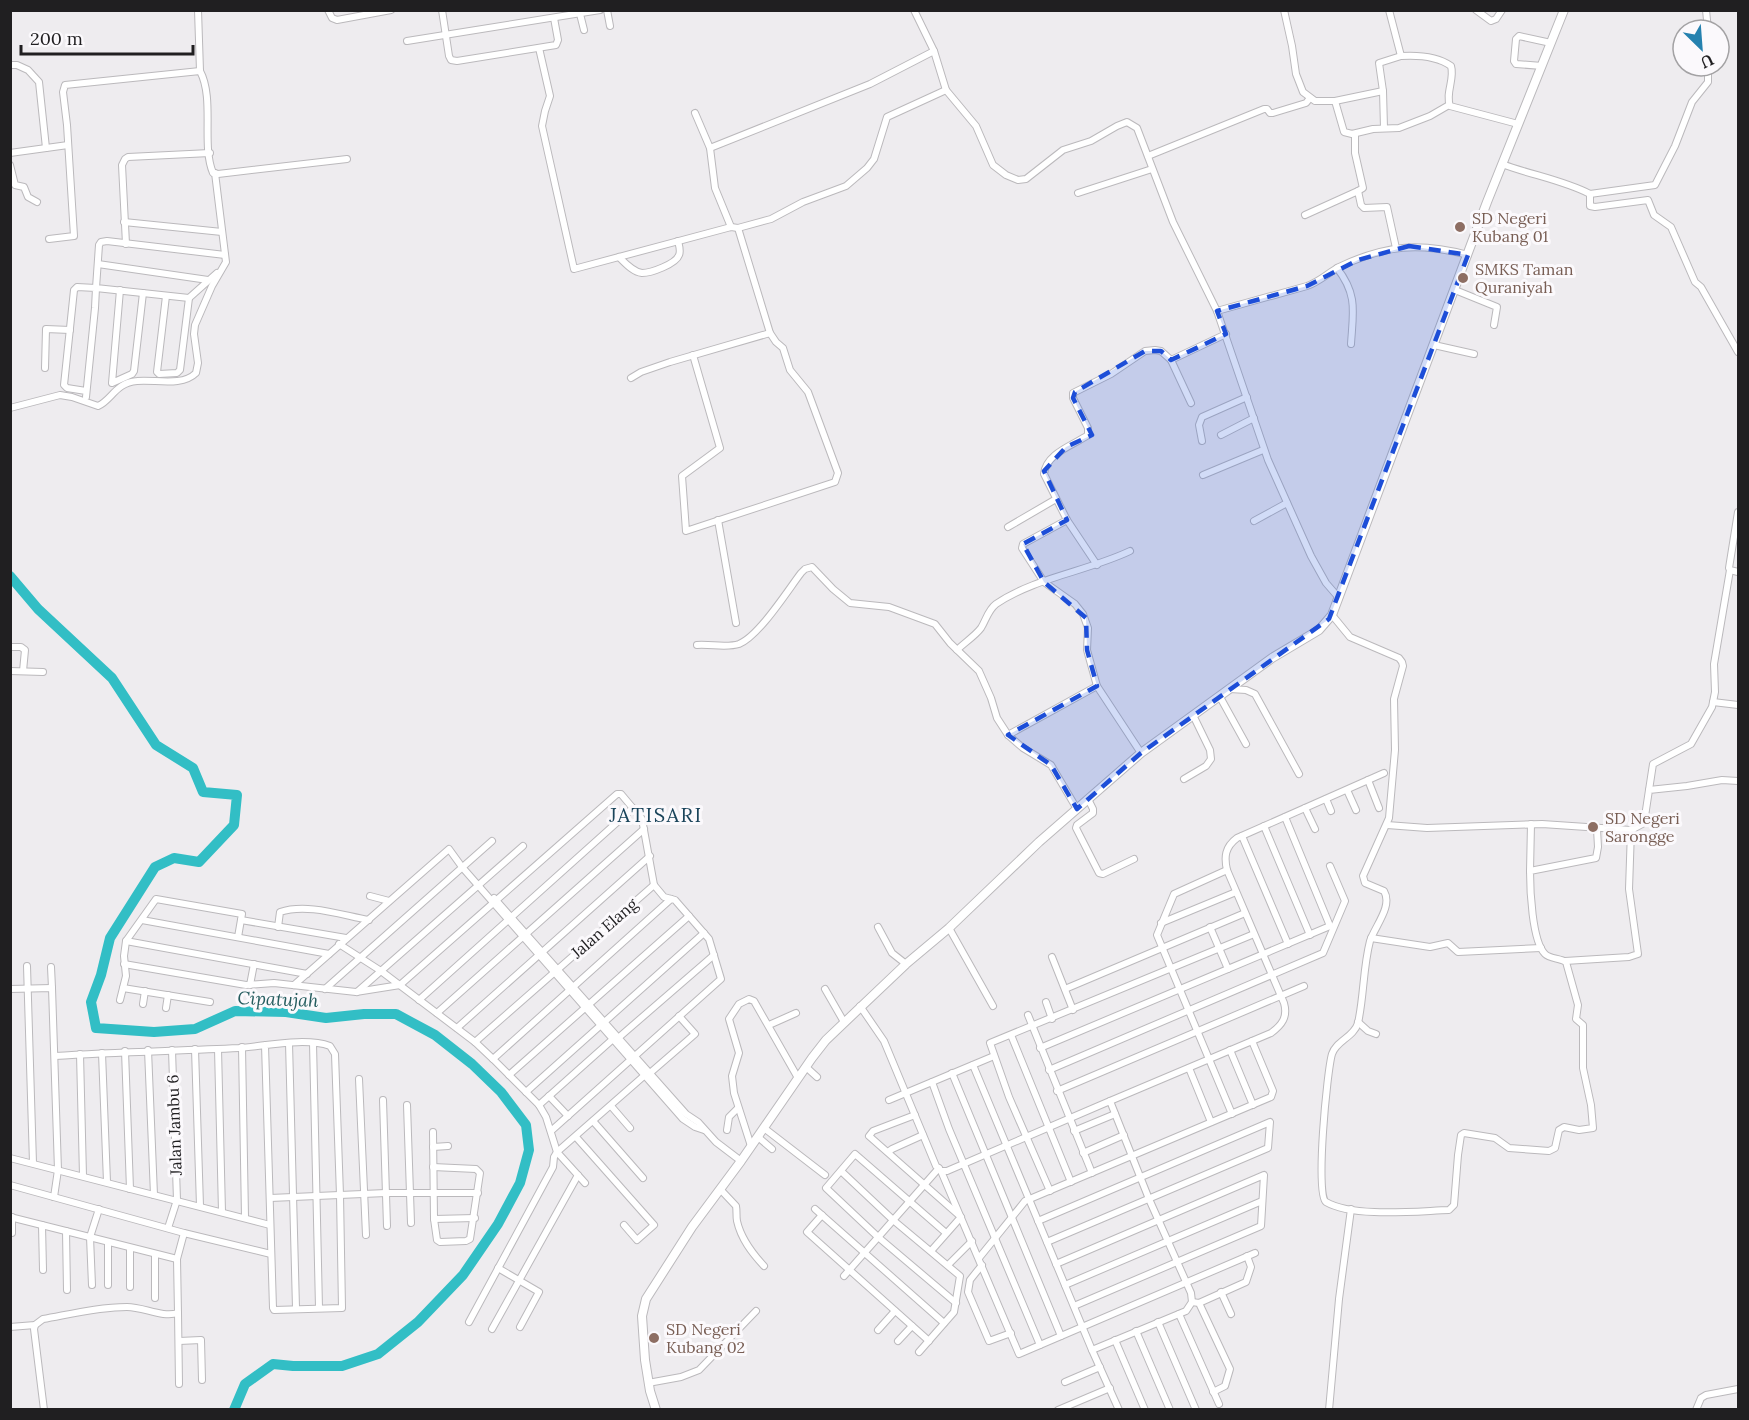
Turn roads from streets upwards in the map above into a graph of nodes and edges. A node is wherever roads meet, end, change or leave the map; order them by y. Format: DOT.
graph roads {
  1 [pos="198,10"];
  2 [pos="328,10"];
  3 [pos="391,10"];
  4 [pos="442,10"];
  5 [pos="600,10"];
  6 [pos="607,10"];
  7 [pos="914,10"];
  8 [pos="1284,10"];
  9 [pos="1389,10"];
  10 [pos="1476,10"];
  11 [pos="1502,10"];
  12 [pos="1564,10"];
  13 [pos="580,14"];
  14 [pos="554,18"];
  15 [pos="610,26"];
  16 [pos="584,30"];
  17 [pos="445,34"];
  18 [pos="407,41"];
  19 [pos="1551,43"];
  20 [pos="539,48"];
  21 [pos="934,51"];
  22 [pos="1401,56"];
  23 [pos="10,65"];
  24 [pos="1542,66"];
  25 [pos="200,71"];
  26 [pos="1708,78"];
  27 [pos="946,90"];
  28 [pos="1383,91"];
  29 [pos="1310,98"];
  30 [pos="1335,101"];
  31 [pos="1449,105"];
  32 [pos="695,113"];
  33 [pos="1518,124"];
  34 [pos="1383,128"];
  35 [pos="1355,134"];
  36 [pos="68,145"];
  37 [pos="46,148"];
  38 [pos="710,148"];
  39 [pos="10,153"];
  40 [pos="210,153"];
  41 [pos="1148,156"];
  42 [pos="347,159"];
  43 [pos="1502,164"];
  44 [pos="10,165"];
  45 [pos="1152,169"];
  46 [pos="215,174"];
  47 [pos="1358,191"];
  48 [pos="1078,193"];
  49 [pos="1590,194"];
  50 [pos="37,202"];
  51 [pos="1305,215"];
  52 [pos="124,222"];
  53 [pos="734,228"];
  54 [pos="222,232"];
  55 [pos="50,239"];
  56 [pos="678,241"];
  57 [pos="126,244"];
  58 [pos="1396,248"];
  59 [pos="225,255"];
  60 [pos="1467,255"];
  61 [pos="619,257"];
  62 [pos="98,264"];
  63 [pos="1337,268"];
  64 [pos="222,269"];
  65 [pos="208,280"];
  66 [pos="96,288"];
  67 [pos="120,290"];
  68 [pos="1455,290"];
  69 [pos="142,293"];
  70 [pos="166,296"];
  71 [pos="189,298"];
  72 [pos="1216,310"];
  73 [pos="1494,325"];
  74 [pos="70,330"];
  75 [pos="770,333"];
  76 [pos="1226,334"];
  77 [pos="1351,344"];
  78 [pos="1434,345"];
  79 [pos="1738,351"];
  80 [pos="1474,354"];
  81 [pos="693,355"];
  82 [pos="1171,360"];
  83 [pos="45,369"];
  84 [pos="631,378"];
  85 [pos="1247,397"];
  86 [pos="1191,403"];
  87 [pos="10,408"];
  88 [pos="1254,418"];
  89 [pos="1221,435"];
  90 [pos="1202,441"];
  91 [pos="1263,450"];
  92 [pos="1203,476"];
  93 [pos="1056,499"];
  94 [pos="1287,502"];
  95 [pos="1738,512"];
  96 [pos="718,520"];
  97 [pos="1067,520"];
  98 [pos="1254,521"];
  99 [pos="1008,527"];
  100 [pos="1130,552"];
  101 [pos="1097,565"];
  102 [pos="1730,570"];
  103 [pos="1738,572"];
  104 [pos="1044,582"];
  105 [pos="1339,598"];
  106 [pos="1332,615"];
  107 [pos="736,623"];
  108 [pos="697,645"];
  109 [pos="10,647"];
  110 [pos="957,650"];
  111 [pos="10,671"];
  112 [pos="23,671"];
  113 [pos="44,672"];
  114 [pos="1097,686"];
  115 [pos="1230,689"];
  116 [pos="1220,697"];
  117 [pos="1713,702"];
  118 [pos="1738,705"];
  119 [pos="1193,715"];
  120 [pos="1008,735"];
  121 [pos="1246,744"];
  122 [pos="1141,753"];
  123 [pos="1384,773"];
  124 [pos="1299,774"];
  125 [pos="1184,779"];
  126 [pos="1368,780"];
  127 [pos="1738,781"];
  128 [pos="1347,790"];
  129 [pos="1649,790"];
  130 [pos="1088,799"];
  131 [pos="1326,799"];
  132 [pos="633,808"];
  133 [pos="1077,808"];
  134 [pos="1305,808"];
  135 [pos="1380,808"];
  136 [pos="1356,810"];
  137 [pos="1331,811"];
  138 [pos="1285,817"];
  139 [pos="1531,824"];
  140 [pos="1387,825"];
  141 [pos="1264,826"];
  142 [pos="644,829"];
  143 [pos="1315,829"];
  144 [pos="1598,829"];
  145 [pos="1631,830"];
  146 [pos="1242,836"];
  147 [pos="492,841"];
  148 [pos="523,846"];
  149 [pos="650,856"];
  150 [pos="1134,859"];
  151 [pos="464,866"];
  152 [pos="1330,866"];
  153 [pos="1227,870"];
  154 [pos="1530,871"];
  155 [pos="479,884"];
  156 [pos="654,885"];
  157 [pos="1236,892"];
  158 [pos="370,896"];
  159 [pos="671,899"];
  160 [pos="389,901"];
  161 [pos="495,901"];
  162 [pos="1245,913"];
  163 [pos="689,916"];
  164 [pos="510,918"];
  165 [pos="142,920"];
  166 [pos="241,920"];
  167 [pos="369,920"];
  168 [pos="1161,923"];
  169 [pos="278,927"];
  170 [pos="878,927"];
  171 [pos="1210,927"];
  172 [pos="949,928"];
  173 [pos="704,933"];
  174 [pos="1254,934"];
  175 [pos="1310,935"];
  176 [pos="526,936"];
  177 [pos="237,937"];
  178 [pos="346,938"];
  179 [pos="1371,938"];
  180 [pos="126,941"];
  181 [pos="339,944"];
  182 [pos="1288,944"];
  183 [pos="1162,948"];
  184 [pos="1541,948"];
  185 [pos="1220,949"];
  186 [pos="541,953"];
  187 [pos="329,954"];
  188 [pos="714,955"];
  189 [pos="1263,955"];
  190 [pos="360,957"];
  191 [pos="1052,957"];
  192 [pos="1565,961"];
  193 [pos="124,964"];
  194 [pos="254,964"];
  195 [pos="906,964"];
  196 [pos="27,966"];
  197 [pos="51,967"];
  198 [pos="1172,969"];
  199 [pos="1228,969"];
  200 [pos="381,970"];
  201 [pos="556,971"];
  202 [pos="307,974"];
  203 [pos="1272,975"];
  204 [pos="250,985"];
  205 [pos="294,985"];
  206 [pos="400,985"];
  207 [pos="1304,986"];
  208 [pos="52,988"];
  209 [pos="123,988"];
  210 [pos="572,988"];
  211 [pos="10,989"];
  212 [pos="27,989"];
  213 [pos="325,989"];
  214 [pos="825,989"];
  215 [pos="1065,989"];
  216 [pos="1181,989"];
  217 [pos="145,991"];
  218 [pos="356,992"];
  219 [pos="168,995"];
  220 [pos="1281,996"];
  221 [pos="120,1000"];
  222 [pos="419,1000"];
  223 [pos="210,1002"];
  224 [pos="1046,1002"];
  225 [pos="143,1004"];
  226 [pos="587,1006"];
  227 [pos="860,1006"];
  228 [pos="993,1006"];
  229 [pos="166,1008"];
  230 [pos="1073,1010"];
  231 [pos="1189,1010"];
  232 [pos="796,1013"];
  233 [pos="437,1014"];
  234 [pos="1028,1015"];
  235 [pos="679,1016"];
  236 [pos="1053,1019"];
  237 [pos="844,1022"];
  238 [pos="1358,1022"];
  239 [pos="603,1023"];
  240 [pos="769,1025"];
  241 [pos="1032,1027"];
  242 [pos="457,1028"];
  243 [pos="1198,1031"];
  244 [pos="1376,1034"];
  245 [pos="1011,1035"];
  246 [pos="616,1039"];
  247 [pos="1252,1041"];
  248 [pos="475,1042"];
  249 [pos="289,1043"];
  250 [pos="313,1043"];
  251 [pos="265,1045"];
  252 [pos="242,1047"];
  253 [pos="218,1048"];
  254 [pos="1040,1048"];
  255 [pos="195,1049"];
  256 [pos="148,1050"];
  257 [pos="172,1050"];
  258 [pos="1230,1050"];
  259 [pos="125,1051"];
  260 [pos="102,1053"];
  261 [pos="80,1054"];
  262 [pos="55,1056"];
  263 [pos="994,1056"];
  264 [pos="633,1058"];
  265 [pos="494,1059"];
  266 [pos="1209,1059"];
  267 [pos="973,1065"];
  268 [pos="806,1067"];
  269 [pos="1189,1068"];
  270 [pos="1049,1070"];
  271 [pos="952,1073"];
  272 [pos="647,1074"];
  273 [pos="509,1075"];
  274 [pos="817,1077"];
  275 [pos="798,1078"];
  276 [pos="359,1080"];
  277 [pos="932,1082"];
  278 [pos="1057,1091"];
  279 [pos="526,1092"];
  280 [pos="906,1093"];
  281 [pos="549,1095"];
  282 [pos="383,1100"];
  283 [pos="889,1100"];
  284 [pos="1110,1101"];
  285 [pos="407,1105"];
  286 [pos="539,1105"];
  287 [pos="1253,1105"];
  288 [pos="611,1106"];
  289 [pos="738,1108"];
  290 [pos="1115,1114"];
  291 [pos="1232,1114"];
  292 [pos="915,1115"];
  293 [pos="568,1116"];
  294 [pos="1069,1119"];
  295 [pos="593,1121"];
  296 [pos="1211,1122"];
  297 [pos="630,1128"];
  298 [pos="764,1128"];
  299 [pos="1048,1128"];
  300 [pos="727,1130"];
  301 [pos="551,1131"];
  302 [pos="1074,1131"];
  303 [pos="433,1132"];
  304 [pos="923,1135"];
  305 [pos="1124,1135"];
  306 [pos="576,1137"];
  307 [pos="758,1137"];
  308 [pos="1026,1137"];
  309 [pos="448,1146"];
  310 [pos="752,1146"];
  311 [pos="1005,1146"];
  312 [pos="433,1147"];
  313 [pos="772,1149"];
  314 [pos="557,1152"];
  315 [pos="888,1152"];
  316 [pos="1083,1152"];
  317 [pos="985,1154"];
  318 [pos="1132,1156"];
  319 [pos="10,1158"];
  320 [pos="741,1161"];
  321 [pos="33,1163"];
  322 [pos="964,1164"];
  323 [pos="434,1167"];
  324 [pos="58,1170"];
  325 [pos="940,1170"];
  326 [pos="841,1171"];
  327 [pos="1092,1173"];
  328 [pos="578,1175"];
  329 [pos="825,1175"];
  330 [pos="83,1176"];
  331 [pos="643,1178"];
  332 [pos="1141,1178"];
  333 [pos="107,1182"];
  334 [pos="1071,1182"];
  335 [pos="585,1183"];
  336 [pos="10,1185"];
  337 [pos="924,1185"];
  338 [pos="130,1189"];
  339 [pos="720,1190"];
  340 [pos="1050,1191"];
  341 [pos="434,1192"];
  342 [pos="386,1193"];
  343 [pos="410,1193"];
  344 [pos="478,1193"];
  345 [pos="365,1194"];
  346 [pos="154,1195"];
  347 [pos="340,1195"];
  348 [pos="317,1196"];
  349 [pos="54,1197"];
  350 [pos="292,1197"];
  351 [pos="270,1198"];
  352 [pos="1149,1199"];
  353 [pos="177,1200"];
  354 [pos="1029,1200"];
  355 [pos="1262,1201"];
  356 [pos="909,1202"];
  357 [pos="200,1206"];
  358 [pos="99,1209"];
  359 [pos="816,1209"];
  360 [pos="1352,1209"];
  361 [pos="222,1212"];
  362 [pos="822,1215"];
  363 [pos="11,1217"];
  364 [pos="245,1217"];
  365 [pos="961,1217"];
  366 [pos="475,1218"];
  367 [pos="1012,1218"];
  368 [pos="434,1219"];
  369 [pos="893,1220"];
  370 [pos="1159,1220"];
  371 [pos="1038,1221"];
  372 [pos="411,1223"];
  373 [pos="42,1225"];
  374 [pos="270,1225"];
  375 [pos="624,1225"];
  376 [pos="387,1226"];
  377 [pos="168,1228"];
  378 [pos="66,1231"];
  379 [pos="12,1233"];
  380 [pos="184,1233"];
  381 [pos="946,1233"];
  382 [pos="366,1235"];
  383 [pos="90,1237"];
  384 [pos="878,1237"];
  385 [pos="996,1238"];
  386 [pos="972,1241"];
  387 [pos="1168,1241"];
  388 [pos="108,1242"];
  389 [pos="1047,1242"];
  390 [pos="130,1248"];
  391 [pos="931,1251"];
  392 [pos="1255,1253"];
  393 [pos="155,1254"];
  394 [pos="271,1254"];
  395 [pos="864,1254"];
  396 [pos="1247,1256"];
  397 [pos="177,1259"];
  398 [pos="981,1261"];
  399 [pos="1177,1262"];
  400 [pos="1056,1264"];
  401 [pos="948,1265"];
  402 [pos="764,1266"];
  403 [pos="498,1268"];
  404 [pos="43,1270"];
  405 [pos="847,1273"];
  406 [pos="519,1280"];
  407 [pos="1186,1282"];
  408 [pos="108,1284"];
  409 [pos="92,1285"];
  410 [pos="1065,1285"];
  411 [pos="130,1287"];
  412 [pos="67,1290"];
  413 [pos="1221,1292"];
  414 [pos="155,1298"];
  415 [pos="1195,1302"];
  416 [pos="956,1303"];
  417 [pos="1074,1306"];
  418 [pos="296,1308"];
  419 [pos="319,1308"];
  420 [pos="756,1311"];
  421 [pos="895,1311"];
  422 [pos="178,1313"];
  423 [pos="1179,1314"];
  424 [pos="1231,1314"];
  425 [pos="469,1322"];
  426 [pos="1158,1322"];
  427 [pos="944,1323"];
  428 [pos="35,1325"];
  429 [pos="912,1326"];
  430 [pos="10,1327"];
  431 [pos="520,1327"];
  432 [pos="1083,1327"];
  433 [pos="492,1329"];
  434 [pos="878,1330"];
  435 [pos="1136,1331"];
  436 [pos="1011,1333"];
  437 [pos="1061,1336"];
  438 [pos="1115,1340"];
  439 [pos="179,1341"];
  440 [pos="898,1341"];
  441 [pos="930,1341"];
  442 [pos="1040,1345"];
  443 [pos="1092,1350"];
  444 [pos="919,1352"];
  445 [pos="1100,1367"];
  446 [pos="202,1380"];
  447 [pos="1065,1382"];
  448 [pos="179,1383"];
  449 [pos="648,1383"];
  450 [pos="1110,1388"];
  451 [pos="1738,1389"];
  452 [pos="1214,1392"];
  453 [pos="1219,1404"];
  454 [pos="1118,1409"];
  455 [pos="44,1410"];
  456 [pos="656,1410"];
  457 [pos="1058,1410"];
  458 [pos="1145,1410"];
  459 [pos="1170,1410"];
  460 [pos="1196,1410"];
  461 [pos="1329,1410"];
  462 [pos="1696,1410"];
  1 -- 25 [label="street"];
  2 -- 3 [label="street"];
  4 -- 17 [label="street"];
  5 -- 13 [label="street"];
  6 -- 15 [label="street"];
  7 -- 21 [label="street"];
  8 -- 29 [label="street"];
  9 -- 22 [label="street"];
  10 -- 11 [label="street"];
  12 -- 19 [label="street"];
  13 -- 14 [label="street"];
  13 -- 16 [label="street"];
  14 -- 17 [label="street"];
  14 -- 20 [label="street"];
  17 -- 18 [label="street"];
  17 -- 20 [label="street"];
  19 -- 24 [label="street"];
  19 -- 24 [label="street"];
  20 -- 61 [label="street"];
  21 -- 27 [label="street"];
  21 -- 38 [label="street"];
  22 -- 28 [label="street"];
  22 -- 31 [label="street"];
  23 -- 37 [label="street"];
  24 -- 33 [label="street"];
  25 -- 36 [label="street"];
  25 -- 40 [label="street"];
  26 -- 49 [label="street"];
  27 -- 41 [label="street"];
  27 -- 53 [label="street"];
  28 -- 30 [label="street"];
  28 -- 34 [label="street"];
  29 -- 30 [label="street"];
  29 -- 41 [label="street"];
  30 -- 35 [label="street"];
  31 -- 33 [label="street"];
  31 -- 34 [label="street"];
  32 -- 38 [label="street"];
  33 -- 43 [label="street"];
  34 -- 35 [label="street"];
  35 -- 47 [label="street"];
  36 -- 37 [label="street"];
  36 -- 55 [label="street"];
  37 -- 39 [label="street"];
  38 -- 53 [label="street"];
  40 -- 46 [label="street"];
  40 -- 52 [label="street"];
  41 -- 45 [label="street"];
  42 -- 46 [label="street"];
  43 -- 49 [label="street"];
  43 -- 60 [label="street"];
  44 -- 50 [label="street"];
  45 -- 48 [label="street"];
  45 -- 72 [label="street"];
  46 -- 54 [label="street"];
  47 -- 51 [label="street"];
  47 -- 58 [label="street"];
  49 -- 79 [label="street"];
  52 -- 54 [label="street"];
  52 -- 57 [label="street"];
  53 -- 56 [label="street"];
  53 -- 75 [label="street"];
  54 -- 59 [label="street"];
  56 -- 61 [label="street"];
  56 -- 61 [label="street"];
  57 -- 59 [label="street"];
  57 -- 62 [label="street"];
  58 -- 60 [label="street"];
  58 -- 63 [label="street"];
  59 -- 64 [label="street"];
  60 -- 68 [label="street"];
  62 -- 65 [label="street"];
  62 -- 66 [label="street"];
  63 -- 72 [label="street"];
  63 -- 77 [label="street"];
  64 -- 65 [label="street"];
  64 -- 87 [label="street"];
  65 -- 71 [label="street"];
  66 -- 67 [label="street"];
  66 -- 74 [label="street"];
  66 -- 74 [label="street"];
  67 -- 69 [label="street"];
  67 -- 69 [label="street"];
  68 -- 73 [label="street"];
  68 -- 78 [label="street"];
  69 -- 70 [label="street"];
  70 -- 71 [label="street"];
  70 -- 71 [label="street"];
  72 -- 76 [label="street"];
  74 -- 83 [label="street"];
  75 -- 81 [label="street"];
  75 -- 96 [label="street"];
  76 -- 82 [label="street"];
  76 -- 85 [label="street"];
  78 -- 80 [label="street"];
  78 -- 105 [label="street"];
  81 -- 84 [label="street"];
  81 -- 96 [label="street"];
  82 -- 86 [label="street"];
  82 -- 93 [label="street"];
  85 -- 88 [label="street"];
  85 -- 90 [label="street"];
  88 -- 89 [label="street"];
  88 -- 91 [label="street"];
  91 -- 92 [label="street"];
  91 -- 94 [label="street"];
  93 -- 97 [label="street"];
  93 -- 99 [label="street"];
  94 -- 98 [label="street"];
  94 -- 105 [label="street"];
  95 -- 102 [label="street"];
  96 -- 107 [label="street"];
  97 -- 101 [label="street"];
  97 -- 104 [label="street"];
  100 -- 101 [label="street"];
  101 -- 104 [label="street"];
  102 -- 103 [label="street"];
  102 -- 117 [label="street"];
  104 -- 110 [label="street"];
  104 -- 114 [label="street"];
  105 -- 106 [label="street"];
  106 -- 115 [label="street"];
  106 -- 140 [label="street"];
  108 -- 110 [label="street"];
  109 -- 112 [label="street"];
  110 -- 120 [label="street"];
  111 -- 112 [label="street"];
  112 -- 113 [label="street"];
  114 -- 120 [label="street"];
  114 -- 122 [label="street"];
  115 -- 116 [label="street"];
  115 -- 124 [label="street"];
  116 -- 119 [label="street"];
  116 -- 121 [label="street"];
  117 -- 118 [label="street"];
  117 -- 129 [label="street"];
  119 -- 122 [label="street"];
  119 -- 125 [label="street"];
  120 -- 133 [label="street"];
  122 -- 130 [label="street"];
  123 -- 126 [label="street"];
  126 -- 128 [label="street"];
  126 -- 135 [label="street"];
  127 -- 129 [label="street"];
  128 -- 131 [label="street"];
  128 -- 136 [label="street"];
  129 -- 145 [label="street"];
  130 -- 133 [label="street"];
  130 -- 150 [label="street"];
  131 -- 134 [label="street"];
  131 -- 137 [label="street"];
  132 -- 142 [label="street"];
  132 -- 161 [label="street"];
  132 -- 164 [label="street"];
  133 -- 172 [label="street"];
  134 -- 138 [label="street"];
  134 -- 143 [label="street"];
  138 -- 141 [label="street"];
  138 -- 175 [label="street"];
  139 -- 140 [label="street"];
  139 -- 144 [label="street"];
  139 -- 154 [label="street"];
  140 -- 179 [label="street"];
  141 -- 146 [label="street"];
  141 -- 175 [label="street"];
  142 -- 149 [label="street"];
  142 -- 176 [label="street"];
  144 -- 145 [label="street"];
  144 -- 154 [label="street"];
  145 -- 192 [label="street"];
  146 -- 153 [label="street"];
  146 -- 182 [label="street"];
  147 -- 151 [label="street"];
  148 -- 155 [label="street"];
  149 -- 156 [label="street"];
  149 -- 186 [label="street"];
  151 -- 155 [label="street"];
  151 -- 160 [label="street"];
  151 -- 190 [label="street"];
  152 -- 203 [label="street"];
  153 -- 157 [label="street"];
  153 -- 168 [label="street"];
  154 -- 184 [label="street"];
  155 -- 161 [label="street"];
  155 -- 200 [label="street"];
  156 -- 159 [label="street"];
  156 -- 201 [label="street, Jalan Elang"];
  157 -- 162 [label="street"];
  157 -- 168 [label="street"];
  158 -- 160 [label="street"];
  159 -- 163 [label="street"];
  159 -- 210 [label="street"];
  160 -- 167 [label="street"];
  161 -- 164 [label="street"];
  161 -- 206 [label="street"];
  162 -- 171 [label="street"];
  162 -- 174 [label="street"];
  163 -- 173 [label="street"];
  163 -- 226 [label="street"];
  164 -- 176 [label="street"];
  164 -- 222 [label="street"];
  165 -- 166 [label="street"];
  165 -- 177 [label="street"];
  165 -- 180 [label="street"];
  166 -- 169 [label="street"];
  166 -- 177 [label="street"];
  167 -- 169 [label="street"];
  167 -- 178 [label="street"];
  168 -- 183 [label="street"];
  169 -- 178 [label="street"];
  170 -- 195 [label="street"];
  171 -- 183 [label="street"];
  171 -- 185 [label="street"];
  172 -- 195 [label="street"];
  172 -- 228 [label="street"];
  173 -- 188 [label="street"];
  173 -- 239 [label="street"];
  174 -- 185 [label="street"];
  174 -- 189 [label="street"];
  175 -- 182 [label="street"];
  176 -- 186 [label="street"];
  176 -- 233 [label="street"];
  177 -- 187 [label="street"];
  178 -- 181 [label="street"];
  179 -- 184 [label="street"];
  179 -- 238 [label="street"];
  180 -- 193 [label="street"];
  180 -- 194 [label="street"];
  181 -- 187 [label="street"];
  181 -- 190 [label="street"];
  182 -- 189 [label="street"];
  183 -- 198 [label="street"];
  183 -- 215 [label="street"];
  184 -- 192 [label="street"];
  185 -- 198 [label="street"];
  185 -- 199 [label="street"];
  186 -- 201 [label="street"];
  186 -- 242 [label="street"];
  187 -- 202 [label="street"];
  188 -- 235 [label="street"];
  188 -- 246 [label="street"];
  189 -- 199 [label="street"];
  189 -- 203 [label="street"];
  189 -- 216 [label="street"];
  190 -- 200 [label="street"];
  190 -- 213 [label="street"];
  191 -- 215 [label="street"];
  192 -- 360 [label="street"];
  193 -- 204 [label="street"];
  193 -- 209 [label="street"];
  194 -- 202 [label="street"];
  194 -- 204 [label="street"];
  195 -- 227 [label="street"];
  196 -- 212 [label="street"];
  197 -- 208 [label="street"];
  198 -- 216 [label="street"];
  198 -- 230 [label="street"];
  199 -- 216 [label="street"];
  200 -- 206 [label="street"];
  200 -- 218 [label="street"];
  201 -- 210 [label="street"];
  201 -- 248 [label="street, Jalan Elang"];
  202 -- 205 [label="street"];
  203 -- 220 [label="street"];
  203 -- 231 [label="street"];
  204 -- 205 [label="street"];
  205 -- 213 [label="street"];
  206 -- 218 [label="street"];
  206 -- 222 [label="street"];
  207 -- 220 [label="street"];
  208 -- 212 [label="street"];
  208 -- 262 [label="street"];
  209 -- 217 [label="street"];
  209 -- 221 [label="street"];
  210 -- 226 [label="street"];
  210 -- 265 [label="street"];
  211 -- 212 [label="street"];
  212 -- 321 [label="street"];
  213 -- 218 [label="street"];
  214 -- 237 [label="street"];
  215 -- 230 [label="street"];
  216 -- 231 [label="street"];
  216 -- 254 [label="street"];
  217 -- 219 [label="street"];
  217 -- 225 [label="street"];
  219 -- 223 [label="street"];
  219 -- 229 [label="street"];
  220 -- 243 [label="street"];
  220 -- 247 [label="street"];
  222 -- 233 [label="street"];
  224 -- 236 [label="street"];
  226 -- 239 [label="street"];
  226 -- 273 [label="street"];
  227 -- 237 [label="street"];
  227 -- 280 [label="street"];
  230 -- 236 [label="street"];
  231 -- 243 [label="street"];
  231 -- 270 [label="street"];
  232 -- 240 [label="street"];
  233 -- 242 [label="street"];
  234 -- 241 [label="street"];
  235 -- 264 [label="street"];
  235 -- 272 [label="street"];
  236 -- 241 [label="street"];
  237 -- 268 [label="street"];
  238 -- 244 [label="street"];
  238 -- 360 [label="street"];
  239 -- 246 [label="street"];
  239 -- 279 [label="street"];
  240 -- 275 [label="street"];
  240 -- 289 [label="street"];
  241 -- 245 [label="street"];
  241 -- 254 [label="street"];
  242 -- 248 [label="street"];
  243 -- 266 [label="street"];
  243 -- 278 [label="street"];
  245 -- 263 [label="street"];
  245 -- 299 [label="street"];
  246 -- 264 [label="street"];
  246 -- 281 [label="street"];
  247 -- 258 [label="street"];
  247 -- 287 [label="street"];
  248 -- 265 [label="street"];
  249 -- 250 [label="street"];
  249 -- 251 [label="street"];
  249 -- 350 [label="street"];
  250 -- 347 [label="street"];
  250 -- 348 [label="street"];
  251 -- 252 [label="street"];
  251 -- 351 [label="street"];
  252 -- 253 [label="street"];
  252 -- 364 [label="street"];
  253 -- 255 [label="street"];
  253 -- 361 [label="street"];
  254 -- 270 [label="street"];
  255 -- 257 [label="street"];
  255 -- 357 [label="street"];
  256 -- 257 [label="street"];
  256 -- 259 [label="street"];
  256 -- 346 [label="street"];
  257 -- 353 [label="street, Jalan Jambu 6"];
  258 -- 266 [label="street"];
  258 -- 287 [label="street"];
  259 -- 260 [label="street"];
  259 -- 338 [label="street"];
  260 -- 261 [label="street"];
  260 -- 333 [label="street"];
  261 -- 262 [label="street"];
  261 -- 330 [label="street"];
  262 -- 324 [label="street"];
  263 -- 267 [label="street"];
  263 -- 308 [label="street"];
  264 -- 272 [label="street"];
  264 -- 293 [label="street"];
  265 -- 273 [label="street"];
  266 -- 269 [label="street"];
  266 -- 291 [label="street"];
  267 -- 271 [label="street"];
  267 -- 311 [label="street"];
  268 -- 274 [label="street"];
  268 -- 275 [label="street"];
  269 -- 284 [label="street"];
  269 -- 296 [label="street"];
  270 -- 278 [label="street"];
  271 -- 277 [label="street"];
  271 -- 317 [label="street"];
  272 -- 288 [label="street"];
  272 -- 320 [label="street"];
  273 -- 279 [label="street"];
  275 -- 298 [label="street"];
  276 -- 345 [label="street"];
  277 -- 280 [label="street"];
  277 -- 322 [label="street"];
  278 -- 294 [label="street"];
  279 -- 286 [label="street"];
  280 -- 283 [label="street"];
  280 -- 292 [label="street"];
  281 -- 286 [label="street"];
  281 -- 293 [label="street"];
  282 -- 342 [label="street"];
  284 -- 290 [label="street"];
  284 -- 294 [label="street"];
  285 -- 343 [label="street"];
  286 -- 301 [label="street"];
  287 -- 291 [label="street"];
  288 -- 295 [label="street"];
  288 -- 297 [label="street"];
  289 -- 300 [label="street"];
  289 -- 310 [label="street"];
  290 -- 302 [label="street"];
  290 -- 305 [label="street"];
  291 -- 296 [label="street"];
  292 -- 304 [label="street"];
  292 -- 315 [label="street"];
  293 -- 301 [label="street"];
  294 -- 299 [label="street"];
  294 -- 302 [label="street"];
  295 -- 306 [label="street"];
  295 -- 331 [label="street"];
  296 -- 318 [label="street"];
  298 -- 307 [label="street"];
  298 -- 329 [label="street"];
  299 -- 308 [label="street"];
  299 -- 334 [label="street"];
  301 -- 314 [label="street"];
  302 -- 316 [label="street"];
  303 -- 312 [label="street"];
  304 -- 315 [label="street"];
  304 -- 325 [label="street"];
  305 -- 316 [label="street"];
  305 -- 318 [label="street"];
  306 -- 314 [label="street"];
  306 -- 375 [label="street"];
  307 -- 310 [label="street"];
  307 -- 313 [label="street"];
  308 -- 311 [label="street"];
  308 -- 340 [label="street"];
  309 -- 312 [label="street"];
  310 -- 320 [label="street"];
  311 -- 317 [label="street"];
  311 -- 354 [label="street"];
  312 -- 323 [label="street"];
  314 -- 328 [label="street"];
  314 -- 403 [label="street"];
  315 -- 337 [label="street"];
  316 -- 327 [label="street"];
  317 -- 322 [label="street"];
  317 -- 367 [label="street"];
  318 -- 327 [label="street"];
  318 -- 332 [label="street"];
  319 -- 321 [label="street"];
  320 -- 339 [label="street"];
  321 -- 324 [label="street"];
  322 -- 325 [label="street"];
  322 -- 385 [label="street"];
  323 -- 341 [label="street"];
  323 -- 344 [label="street"];
  324 -- 330 [label="street"];
  324 -- 349 [label="street"];
  325 -- 337 [label="street"];
  325 -- 365 [label="street"];
  326 -- 356 [label="street"];
  326 -- 369 [label="street"];
  326 -- 384 [label="street"];
  327 -- 334 [label="street"];
  328 -- 335 [label="street"];
  328 -- 406 [label="street"];
  330 -- 333 [label="street"];
  332 -- 352 [label="street"];
  332 -- 352 [label="street"];
  332 -- 371 [label="street"];
  333 -- 338 [label="street"];
  334 -- 340 [label="street"];
  336 -- 349 [label="street"];
  337 -- 356 [label="street"];
  337 -- 365 [label="street"];
  338 -- 346 [label="street"];
  339 -- 402 [label="street"];
  339 -- 449 [label="street"];
  340 -- 354 [label="street"];
  341 -- 343 [label="street"];
  341 -- 344 [label="street"];
  341 -- 368 [label="street"];
  342 -- 343 [label="street"];
  342 -- 345 [label="street"];
  342 -- 376 [label="street"];
  343 -- 372 [label="street"];
  344 -- 366 [label="street"];
  345 -- 347 [label="street"];
  345 -- 382 [label="street"];
  346 -- 353 [label="street"];
  347 -- 348 [label="street"];
  347 -- 419 [label="street"];
  348 -- 350 [label="street"];
  348 -- 419 [label="street"];
  349 -- 358 [label="street"];
  350 -- 351 [label="street"];
  350 -- 418 [label="street"];
  351 -- 374 [label="street"];
  352 -- 370 [label="street"];
  352 -- 389 [label="street"];
  353 -- 357 [label="street"];
  353 -- 377 [label="street, Jalan Jambu 6"];
  354 -- 367 [label="street"];
  354 -- 371 [label="street"];
  355 -- 370 [label="street"];
  355 -- 387 [label="street"];
  355 -- 399 [label="street"];
  356 -- 369 [label="street"];
  356 -- 381 [label="street"];
  357 -- 361 [label="street"];
  358 -- 377 [label="street"];
  358 -- 383 [label="street"];
  359 -- 362 [label="street"];
  360 -- 461 [label="street"];
  361 -- 364 [label="street"];
  362 -- 395 [label="street"];
  362 -- 405 [label="street"];
  363 -- 373 [label="street"];
  363 -- 379 [label="street"];
  364 -- 374 [label="street"];
  365 -- 381 [label="street"];
  365 -- 386 [label="street"];
  366 -- 368 [label="street"];
  366 -- 368 [label="street"];
  367 -- 385 [label="street"];
  367 -- 437 [label="street"];
  369 -- 384 [label="street"];
  369 -- 391 [label="street"];
  370 -- 387 [label="street"];
  370 -- 400 [label="street"];
  371 -- 389 [label="street"];
  373 -- 378 [label="street"];
  373 -- 404 [label="street"];
  374 -- 394 [label="street"];
  377 -- 380 [label="street"];
  378 -- 383 [label="street"];
  378 -- 412 [label="street"];
  380 -- 394 [label="street"];
  380 -- 397 [label="street"];
  381 -- 391 [label="street"];
  383 -- 388 [label="street"];
  383 -- 409 [label="street"];
  384 -- 395 [label="street"];
  384 -- 416 [label="street"];
  385 -- 398 [label="street"];
  385 -- 442 [label="street"];
  386 -- 398 [label="street"];
  386 -- 401 [label="street"];
  387 -- 399 [label="street"];
  387 -- 410 [label="street"];
  388 -- 390 [label="street"];
  388 -- 408 [label="street"];
  389 -- 400 [label="street"];
  390 -- 393 [label="street"];
  390 -- 411 [label="street"];
  391 -- 401 [label="street"];
  392 -- 396 [label="street"];
  393 -- 397 [label="street"];
  393 -- 414 [label="street"];
  394 -- 418 [label="street"];
  395 -- 405 [label="street"];
  395 -- 427 [label="street"];
  396 -- 407 [label="street"];
  396 -- 413 [label="street"];
  397 -- 422 [label="street"];
  398 -- 436 [label="street"];
  398 -- 436 [label="street"];
  399 -- 407 [label="street"];
  399 -- 417 [label="street"];
  400 -- 410 [label="street"];
  401 -- 416 [label="street"];
  403 -- 406 [label="street"];
  403 -- 425 [label="street"];
  405 -- 421 [label="street"];
  406 -- 431 [label="street"];
  406 -- 433 [label="street"];
  407 -- 415 [label="street"];
  407 -- 432 [label="street"];
  410 -- 417 [label="street"];
  413 -- 415 [label="street"];
  413 -- 424 [label="street"];
  415 -- 423 [label="street"];
  415 -- 452 [label="street"];
  416 -- 427 [label="street"];
  417 -- 432 [label="street"];
  418 -- 419 [label="street"];
  420 -- 449 [label="street"];
  421 -- 429 [label="street"];
  421 -- 434 [label="street"];
  422 -- 428 [label="street"];
  422 -- 439 [label="street"];
  423 -- 426 [label="street"];
  423 -- 452 [label="street"];
  426 -- 435 [label="street"];
  426 -- 460 [label="street"];
  427 -- 441 [label="street"];
  428 -- 430 [label="street"];
  428 -- 455 [label="street"];
  429 -- 440 [label="street"];
  429 -- 441 [label="street"];
  432 -- 437 [label="street"];
  432 -- 443 [label="street"];
  435 -- 438 [label="street"];
  435 -- 459 [label="street"];
  436 -- 442 [label="street"];
  437 -- 442 [label="street"];
  438 -- 443 [label="street"];
  438 -- 458 [label="street"];
  439 -- 446 [label="street"];
  439 -- 448 [label="street"];
  441 -- 444 [label="street"];
  443 -- 445 [label="street"];
  445 -- 447 [label="street"];
  445 -- 450 [label="street"];
  449 -- 456 [label="street"];
  450 -- 454 [label="street"];
  450 -- 457 [label="street"];
  451 -- 462 [label="street"];
  452 -- 453 [label="street"];
}
